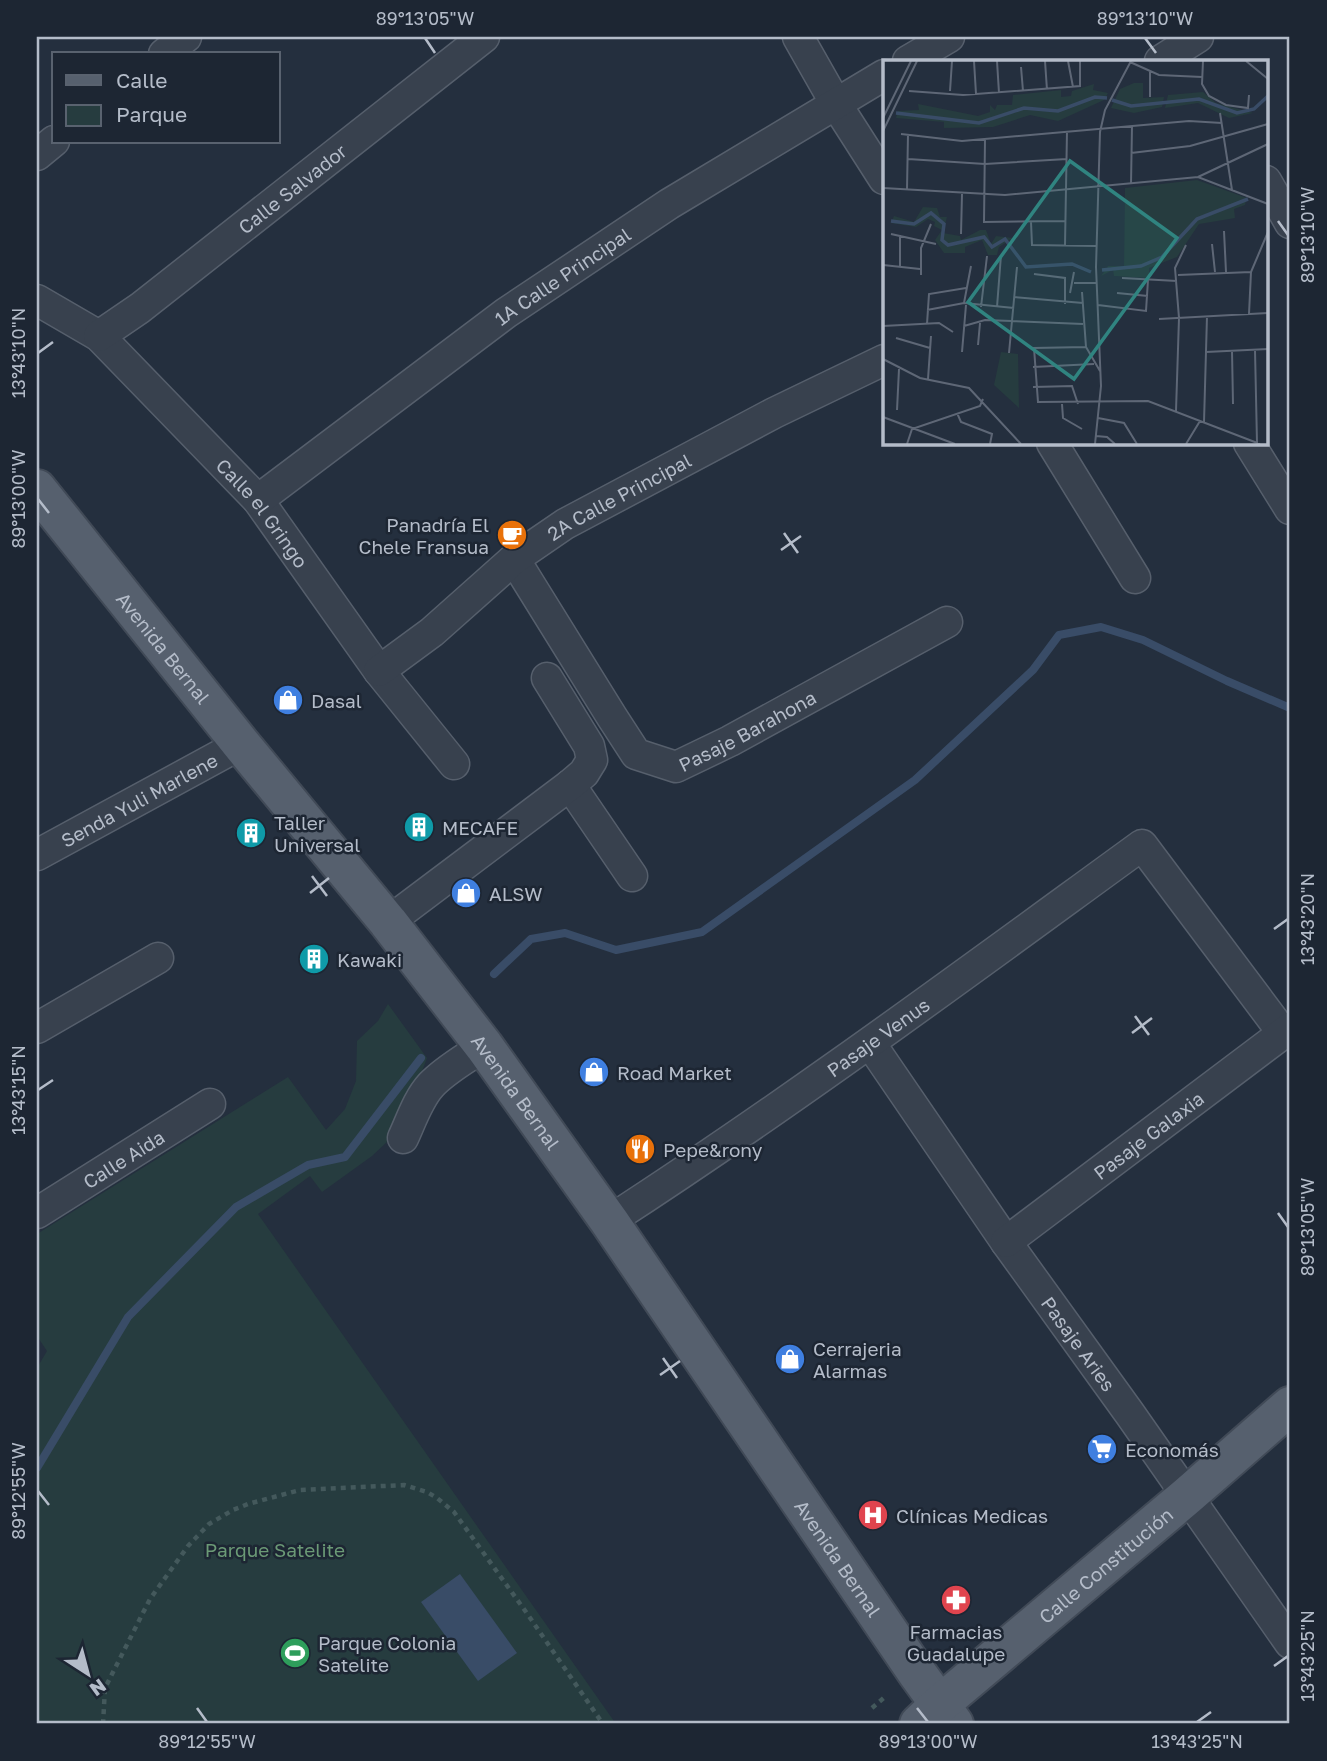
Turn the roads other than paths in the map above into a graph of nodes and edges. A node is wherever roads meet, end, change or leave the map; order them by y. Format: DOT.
graph roads {
  1 [pos="186,37"];
  2 [pos="484,37"];
  3 [pos="798,37"];
  4 [pos="949,37"];
  5 [pos="1193,47"];
  6 [pos="167,52"];
  7 [pos="910,60"];
  8 [pos="1162,60"];
  9 [pos="883,76"];
  10 [pos="836,104"];
  11 [pos="52,143"];
  12 [pos="37,155"];
  13 [pos="883,177"];
  14 [pos="1268,184"];
  15 [pos="1290,223"];
  16 [pos="37,300"];
  17 [pos="99,336"];
  18 [pos="883,360"];
  19 [pos="1053,444"];
  20 [pos="1251,444"];
  21 [pos="37,489"];
  22 [pos="258,500"];
  23 [pos="1290,509"];
  24 [pos="514,559"];
  25 [pos="1135,578"];
  26 [pos="947,622"];
  27 [pos="379,671"];
  28 [pos="547,678"];
  29 [pos="241,744"];
  30 [pos="454,764"];
  31 [pos="570,785"];
  32 [pos="37,855"];
  33 [pos="632,876"];
  34 [pos="388,922"];
  35 [pos="158,958"];
  36 [pos="37,1028"];
  37 [pos="1287,1031"];
  38 [pos="870,1043"];
  39 [pos="484,1046"];
  40 [pos="210,1104"];
  41 [pos="402,1138"];
  42 [pos="37,1213"];
  43 [pos="609,1222"];
  44 [pos="1006,1242"];
  45 [pos="1290,1406"];
  46 [pos="1187,1496"];
  47 [pos="1290,1643"];
  48 [pos="937,1718"];
  1 -- 6 [label="street"];
  2 -- 17 [label="street, Calle Salvador"];
  3 -- 10 [label="street"];
  4 -- 7 [label="street"];
  5 -- 8 [label="street"];
  9 -- 10 [label="street, 1A Calle Principal"];
  10 -- 13 [label="street"];
  10 -- 22 [label="street, 1A Calle Principal"];
  11 -- 12 [label="street"];
  14 -- 15 [label="street"];
  16 -- 17 [label="street, Calle el Gringo"];
  17 -- 22 [label="street, Calle el Gringo"];
  18 -- 24 [label="street, 2A Calle Principal"];
  19 -- 25 [label="street"];
  20 -- 23 [label="street"];
  21 -- 29 [label="main road, Avenida Bernal"];
  22 -- 27 [label="street, Calle el Gringo"];
  24 -- 26 [label="street, Pasaje Barahona"];
  24 -- 27 [label="street, 2A Calle Principal"];
  27 -- 30 [label="street, Calle el Gringo"];
  28 -- 31 [label="street"];
  29 -- 32 [label="street, Senda Yuli Marlene"];
  29 -- 34 [label="main road, Avenida Bernal"];
  31 -- 33 [label="street"];
  31 -- 34 [label="street"];
  34 -- 39 [label="main road, Avenida Bernal"];
  35 -- 36 [label="street"];
  37 -- 38 [label="street, Pasaje Venus"];
  37 -- 44 [label="street, Pasaje Galaxia"];
  38 -- 43 [label="street, Pasaje Venus"];
  38 -- 44 [label="street, Pasaje Aries"];
  39 -- 41 [label="street"];
  39 -- 43 [label="main road, Avenida Bernal"];
  40 -- 42 [label="street, Calle Aida"];
  43 -- 48 [label="main road, Avenida Bernal"];
  44 -- 46 [label="street, Pasaje Aries"];
  45 -- 46 [label="main road, Calle Constitución"];
  46 -- 47 [label="street, Pasaje Aries"];
  46 -- 48 [label="main road, Calle Constitución"];
}
